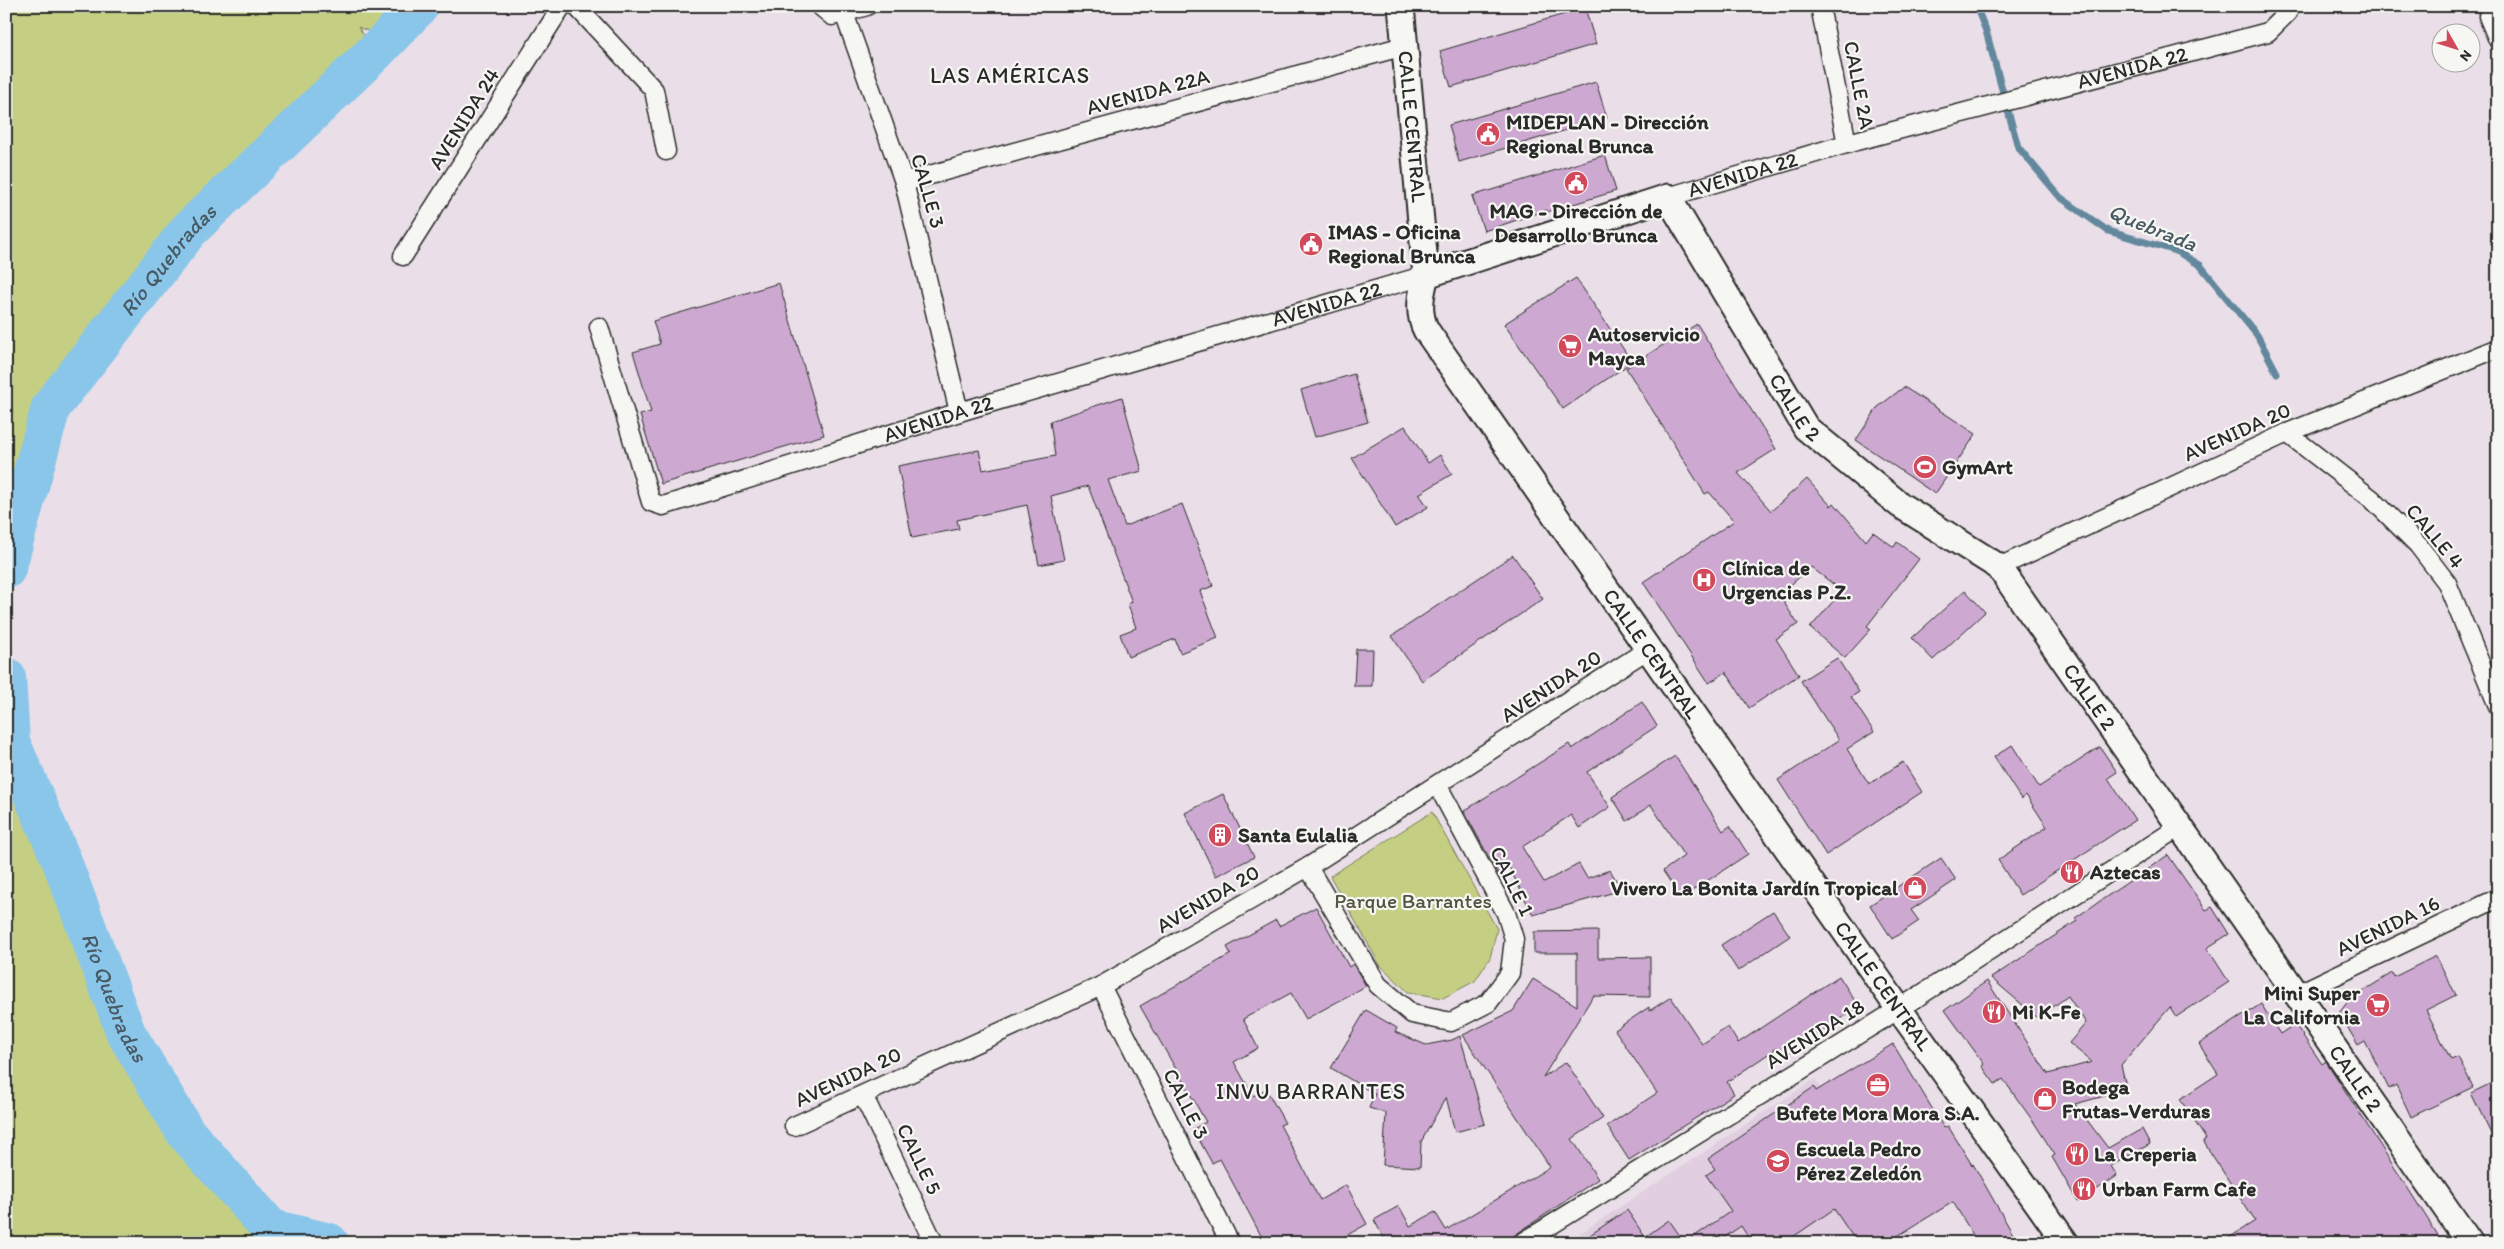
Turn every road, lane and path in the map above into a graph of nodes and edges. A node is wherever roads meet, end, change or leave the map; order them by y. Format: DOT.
graph roads {
  1 [pos="562,6"];
  2 [pos="576,6"];
  3 [pos="820,6"];
  4 [pos="867,6"];
  5 [pos="1401,6"];
  6 [pos="1820,6"];
  7 [pos="846,9"];
  8 [pos="2288,9"];
  9 [pos="2488,16"];
  10 [pos="2498,40"];
  11 [pos="1404,46"];
  12 [pos="1847,144"];
  13 [pos="666,151"];
  14 [pos="904,182"];
  15 [pos="1668,197"];
  16 [pos="403,256"];
  17 [pos="1426,275"];
  18 [pos="600,327"];
  19 [pos="2498,348"];
  20 [pos="959,412"];
  21 [pos="2287,433"];
  22 [pos="1999,567"];
  23 [pos="1647,650"];
  24 [pos="2498,706"];
  25 [pos="1438,786"];
  26 [pos="2179,827"];
  27 [pos="1308,868"];
  28 [pos="2498,898"];
  29 [pos="1101,986"];
  30 [pos="2297,994"];
  31 [pos="1899,1009"];
  32 [pos="863,1095"];
  33 [pos="794,1126"];
  34 [pos="934,1243"];
  35 [pos="1230,1243"];
  36 [pos="1522,1243"];
  37 [pos="2066,1243"];
  38 [pos="2470,1243"];
  1 -- 16 [label="street, AVENIDA 24"];
  2 -- 13 [label="street"];
  3 -- 7 [label="street"];
  4 -- 7 [label="street"];
  5 -- 11 [label="main road, CALLE CENTRAL"];
  6 -- 12 [label="street, CALLE 2A"];
  7 -- 14 [label="street, CALLE 3"];
  8 -- 12 [label="street, AVENIDA 22"];
  9 -- 10 [label="street"];
  11 -- 14 [label="street, AVENIDA 22A"];
  11 -- 17 [label="main road, CALLE CENTRAL"];
  12 -- 15 [label="street, AVENIDA 22"];
  14 -- 20 [label="street, CALLE 3"];
  15 -- 17 [label="main road, AVENIDA 22"];
  15 -- 22 [label="main road, CALLE 2"];
  17 -- 20 [label="street, AVENIDA 22"];
  17 -- 23 [label="main road, CALLE CENTRAL"];
  18 -- 20 [label="street, AVENIDA 22"];
  19 -- 21 [label="street, AVENIDA 20"];
  21 -- 22 [label="street, AVENIDA 20"];
  21 -- 24 [label="street, CALLE 4"];
  22 -- 26 [label="main road, CALLE 2"];
  23 -- 25 [label="street, AVENIDA 20"];
  23 -- 31 [label="main road, CALLE CENTRAL"];
  25 -- 27 [label="street, AVENIDA 20"];
  25 -- 27 [label="street, CALLE 1"];
  26 -- 30 [label="main road, CALLE 2"];
  26 -- 31 [label="street, AVENIDA 18"];
  27 -- 29 [label="street, AVENIDA 20"];
  28 -- 30 [label="street, AVENIDA 16"];
  29 -- 32 [label="street, AVENIDA 20"];
  29 -- 35 [label="street, CALLE 3"];
  30 -- 38 [label="main road, CALLE 2"];
  31 -- 36 [label="street, AVENIDA 18"];
  31 -- 37 [label="main road, CALLE CENTRAL"];
  32 -- 33 [label="street, AVENIDA 20"];
  32 -- 34 [label="street, CALLE 5"];
}
